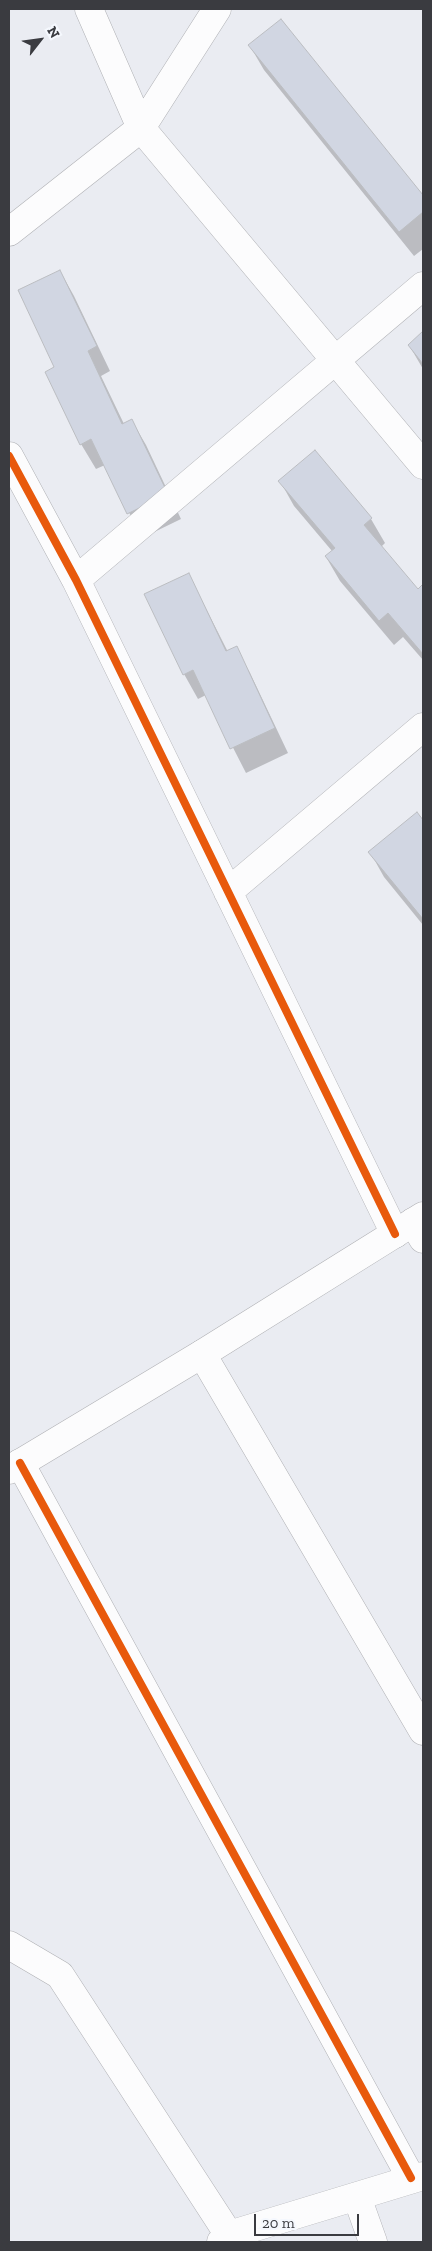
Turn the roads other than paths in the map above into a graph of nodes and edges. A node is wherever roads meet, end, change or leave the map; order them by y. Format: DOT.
graph roads {
  1 [pos="89,9"];
  2 [pos="217,9"];
  3 [pos="141,128"];
  4 [pos="9,232"];
  5 [pos="423,286"];
  6 [pos="336,360"];
  7 [pos="9,456"];
  8 [pos="423,465"];
  9 [pos="76,580"];
  10 [pos="423,727"];
  11 [pos="228,892"];
  12 [pos="414,1228"];
  13 [pos="202,1354"];
  14 [pos="14,1467"];
  15 [pos="423,1731"];
  16 [pos="9,1945"];
  17 [pos="417,2177"];
  18 [pos="357,2197"];
  19 [pos="225,2239"];
  20 [pos="373,2242"];
  1 -- 3 [label="street"];
  2 -- 3 [label="street"];
  3 -- 4 [label="street"];
  3 -- 6 [label="street"];
  5 -- 6 [label="street"];
  6 -- 8 [label="street"];
  6 -- 9 [label="street"];
  7 -- 9 [label="street"];
  9 -- 11 [label="street"];
  10 -- 11 [label="street"];
  11 -- 12 [label="street"];
  12 -- 13 [label="street"];
  13 -- 14 [label="street"];
  13 -- 15 [label="street"];
  14 -- 17 [label="street"];
  16 -- 19 [label="street"];
  17 -- 18 [label="street"];
  18 -- 19 [label="street"];
  18 -- 20 [label="street"];
}
